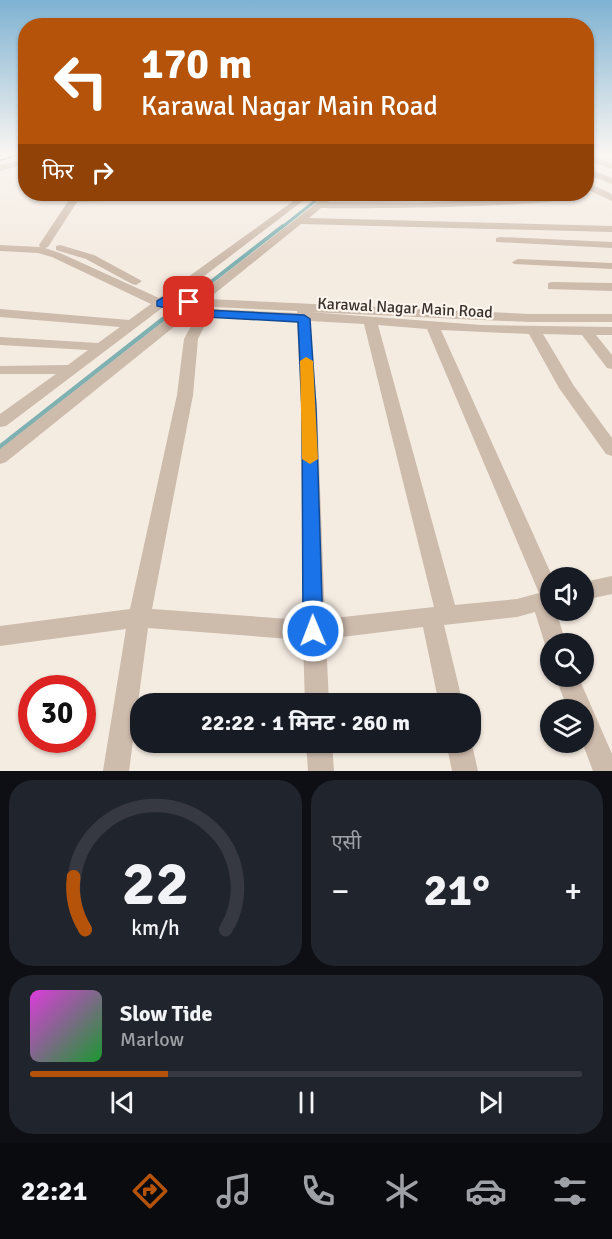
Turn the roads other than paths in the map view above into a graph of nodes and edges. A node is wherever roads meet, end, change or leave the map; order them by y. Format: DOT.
graph roads {
  1 [pos="594,190"];
  2 [pos="594,192"];
  3 [pos="598,192"];
  4 [pos="612,198"];
  5 [pos="72,201"];
  6 [pos="300,201"];
  7 [pos="324,201"];
  8 [pos="517,201"];
  9 [pos="320,204"];
  10 [pos="300,221"];
  11 [pos="612,229"];
  12 [pos="500,240"];
  13 [pos="44,245"];
  14 [pos="612,245"];
  15 [pos="6,246"];
  16 [pos="0,258"];
  17 [pos="518,262"];
  18 [pos="612,266"];
  19 [pos="552,286"];
  20 [pos="612,287"];
  21 [pos="183,304"];
  22 [pos="0,313"];
  23 [pos="304,313"];
  24 [pos="612,318"];
  25 [pos="370,320"];
  26 [pos="133,324"];
  27 [pos="432,325"];
  28 [pos="534,330"];
  29 [pos="586,331"];
  30 [pos="612,331"];
  31 [pos="0,341"];
  32 [pos="102,347"];
  33 [pos="612,365"];
  34 [pos="71,369"];
  35 [pos="0,370"];
  36 [pos="0,422"];
  37 [pos="612,450"];
  38 [pos="0,458"];
  39 [pos="540,578"];
  40 [pos="612,585"];
  41 [pos="594,589"];
  42 [pos="540,600"];
  43 [pos="439,615"];
  44 [pos="139,618"];
  45 [pos="313,631"];
  46 [pos="0,636"];
  47 [pos="316,693"];
  48 [pos="449,693"];
  49 [pos="594,742"];
  50 [pos="320,753"];
  51 [pos="461,753"];
  52 [pos="116,771"];
  53 [pos="321,771"];
  54 [pos="465,771"];
  55 [pos="606,771"];
  1 -- 3 [label="street"];
  2 -- 3 [label="street"];
  3 -- 4 [label="street"];
  5 -- 13 [label="street"];
  6 -- 21 [label="street"];
  7 -- 9 [label="street"];
  8 -- 9 [label="street"];
  9 -- 10 [label="street"];
  10 -- 11 [label="street"];
  10 -- 21 [label="street"];
  12 -- 14 [label="street"];
  13 -- 15 [label="street"];
  13 -- 21 [label="street"];
  15 -- 16 [label="street"];
  15 -- 21 [label="street"];
  17 -- 18 [label="street"];
  19 -- 20 [label="street"];
  21 -- 23 [label="street, Karawal Nagar Main Road"];
  21 -- 26 [label="street"];
  21 -- 38 [label="street"];
  21 -- 44 [label="street"];
  22 -- 26 [label="street"];
  23 -- 24 [label="street, Karawal Nagar Main Road"];
  23 -- 25 [label="street, Karawal Nagar Main Road"];
  23 -- 45 [label="street"];
  25 -- 27 [label="street, Karawal Nagar Main Road"];
  25 -- 43 [label="street"];
  26 -- 32 [label="street"];
  27 -- 28 [label="street, Karawal Nagar Main Road"];
  27 -- 39 [label="street"];
  28 -- 29 [label="street, Karawal Nagar Main Road"];
  28 -- 37 [label="street"];
  29 -- 30 [label="street, Karawal Nagar Main Road"];
  29 -- 33 [label="street"];
  31 -- 32 [label="street"];
  32 -- 34 [label="street"];
  34 -- 35 [label="street"];
  34 -- 36 [label="street"];
  40 -- 41 [label="street"];
  42 -- 43 [label="street"];
  43 -- 45 [label="street"];
  43 -- 48 [label="street"];
  44 -- 45 [label="street"];
  44 -- 46 [label="street"];
  44 -- 52 [label="street"];
  45 -- 47 [label="street"];
  49 -- 55 [label="street"];
  50 -- 53 [label="street"];
  51 -- 54 [label="street"];
}
